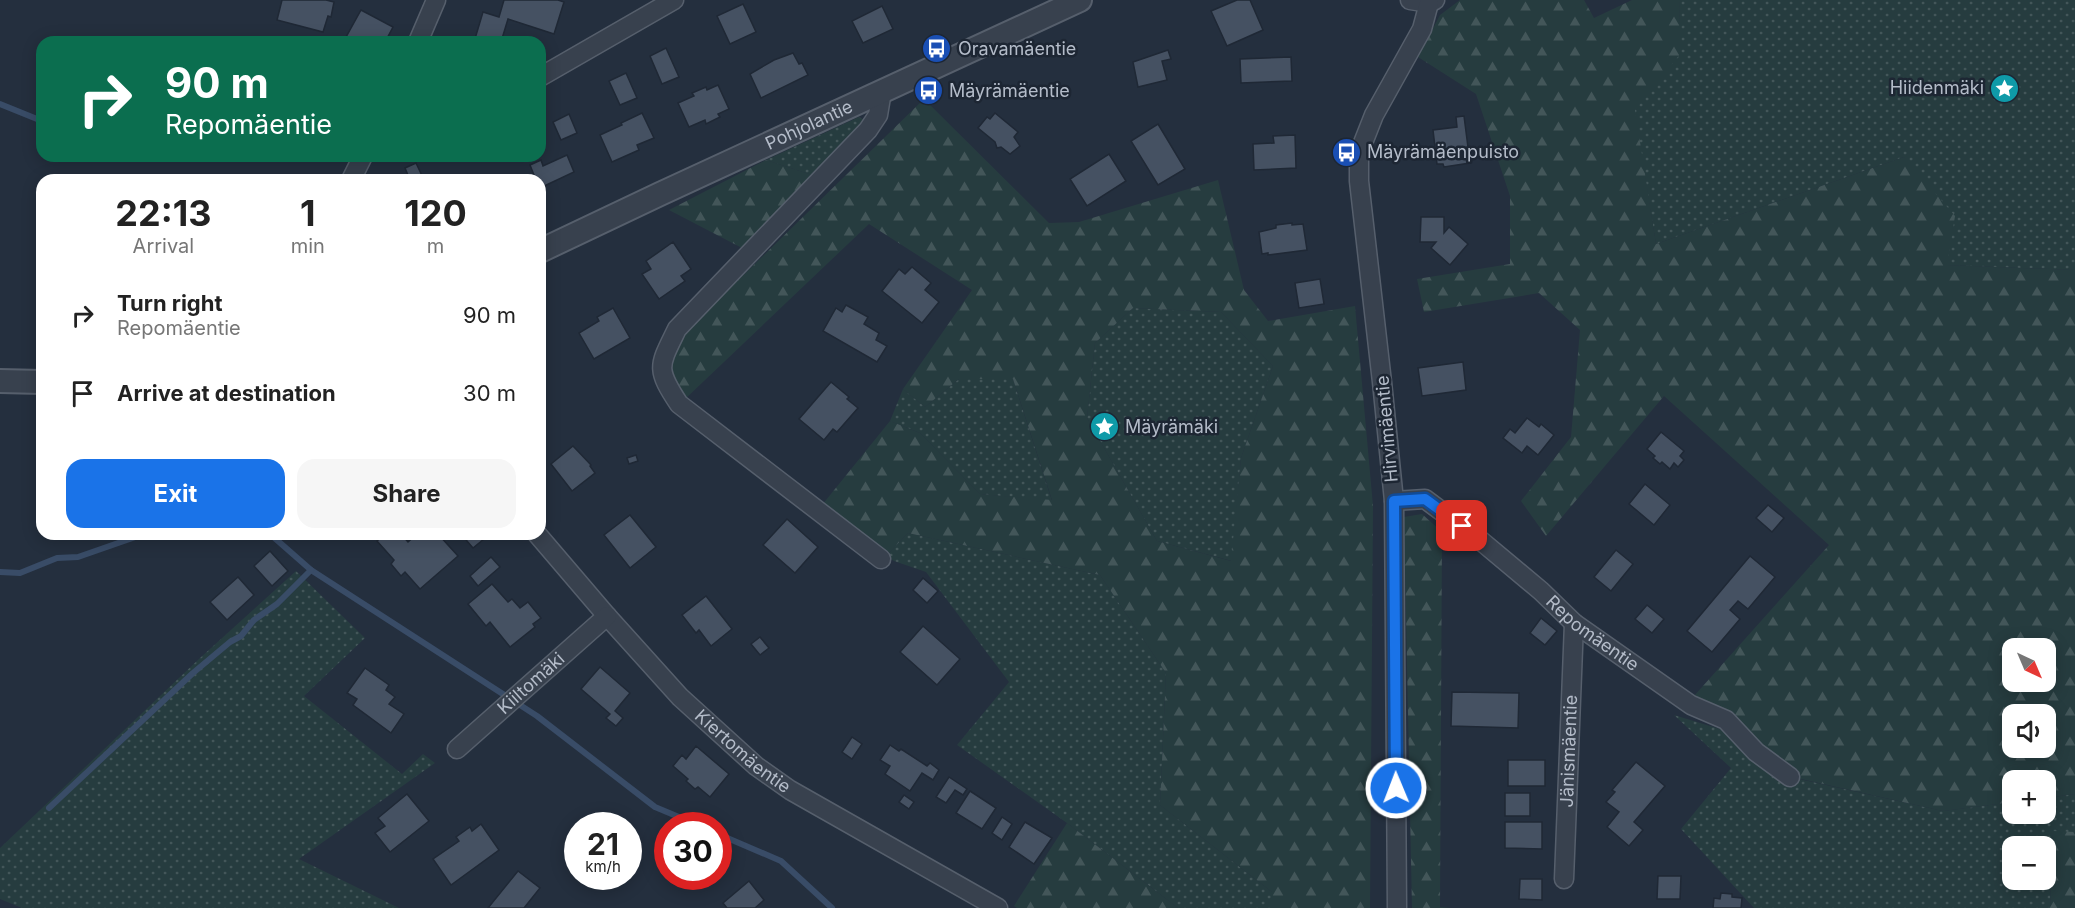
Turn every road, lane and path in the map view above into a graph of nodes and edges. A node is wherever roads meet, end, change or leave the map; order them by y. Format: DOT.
graph roads {
  1 [pos="436,0"];
  2 [pos="674,0"];
  3 [pos="1080,0"];
  4 [pos="1410,0"];
  5 [pos="1432,2"];
  6 [pos="421,36"];
  7 [pos="546,74"];
  8 [pos="882,91"];
  9 [pos="546,248"];
  10 [pos="0,381"];
  11 [pos="36,382"];
  12 [pos="1394,501"];
  13 [pos="542,540"];
  14 [pos="881,559"];
  15 [pos="607,616"];
  16 [pos="1574,623"];
  17 [pos="457,749"];
  18 [pos="1790,777"];
  19 [pos="1564,879"];
  20 [pos="998,908"];
  21 [pos="1397,908"];
  1 -- 6 [label="street"];
  2 -- 7 [label="street"];
  3 -- 8 [label="street, Pohjolantie"];
  4 -- 5 [label="street"];
  5 -- 12 [label="street, Hirvimäentie"];
  8 -- 9 [label="street, Pohjolantie"];
  8 -- 14 [label="street"];
  10 -- 11 [label="street"];
  12 -- 16 [label="street, Repomäentie"];
  12 -- 21 [label="street, Hirvimäentie"];
  13 -- 15 [label="street, Kiertomäentie"];
  15 -- 17 [label="street, Kiiltomäki"];
  15 -- 20 [label="street, Kiertomäentie"];
  16 -- 18 [label="street, Repomäentie"];
  16 -- 19 [label="street, Jänismäentie"];
}
